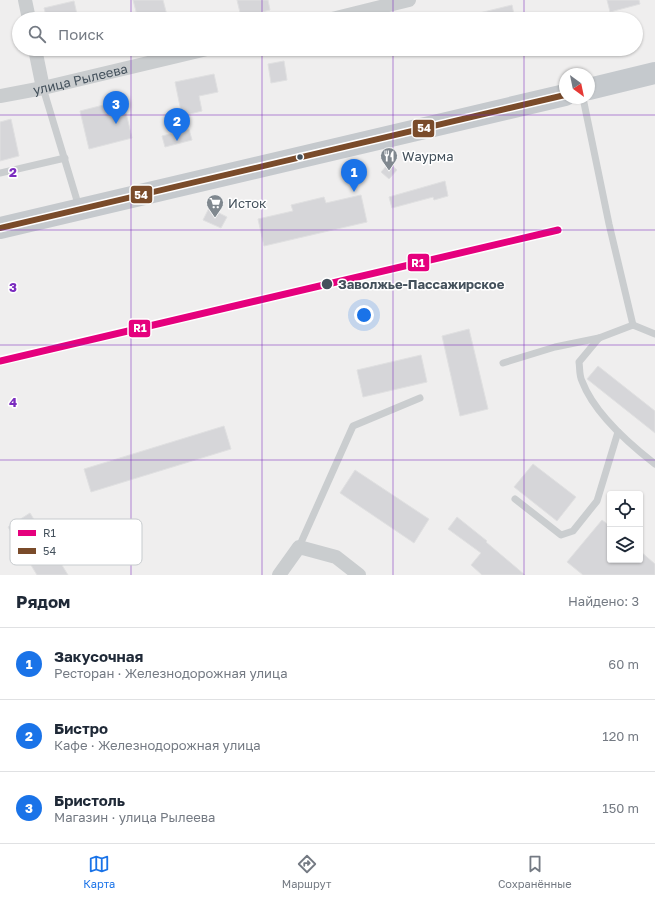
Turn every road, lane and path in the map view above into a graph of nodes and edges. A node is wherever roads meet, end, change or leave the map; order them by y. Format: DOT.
graph roads {
  1 [pos="25,0"];
  2 [pos="409,0"];
  3 [pos="27,12"];
  4 [pos="360,12"];
  5 [pos="36,56"];
  6 [pos="177,56"];
  7 [pos="655,73"];
  8 [pos="43,88"];
  9 [pos="595,88"];
  10 [pos="0,96"];
  11 [pos="559,96"];
  12 [pos="584,104"];
  13 [pos="65,158"];
  14 [pos="0,172"];
  15 [pos="80,209"];
  16 [pos="0,228"];
  17 [pos="632,325"];
  18 [pos="655,334"];
  19 [pos="599,338"];
  20 [pos="503,364"];
  21 [pos="420,398"];
  22 [pos="618,432"];
  23 [pos="655,464"];
  24 [pos="515,499"];
  25 [pos="299,547"];
  26 [pos="279,575"];
  27 [pos="359,575"];
  1 -- 3 [label="street"];
  2 -- 4 [label="street"];
  5 -- 8 [label="street"];
  6 -- 8 [label="street, улица Рылеева"];
  7 -- 9 [label="main road"];
  8 -- 10 [label="street, улица Рылеева"];
  8 -- 13 [label="lane"];
  11 -- 15 [label="main road"];
  12 -- 17 [label="lane"];
  13 -- 14 [label="lane"];
  13 -- 15 [label="lane"];
  15 -- 16 [label="main road"];
  17 -- 18 [label="lane"];
  17 -- 19 [label="lane"];
  19 -- 20 [label="lane"];
  19 -- 22 [label="lane"];
  21 -- 25 [label="lane"];
  22 -- 23 [label="lane"];
  22 -- 24 [label="lane"];
  25 -- 26 [label="street"];
  25 -- 27 [label="street"];
}
